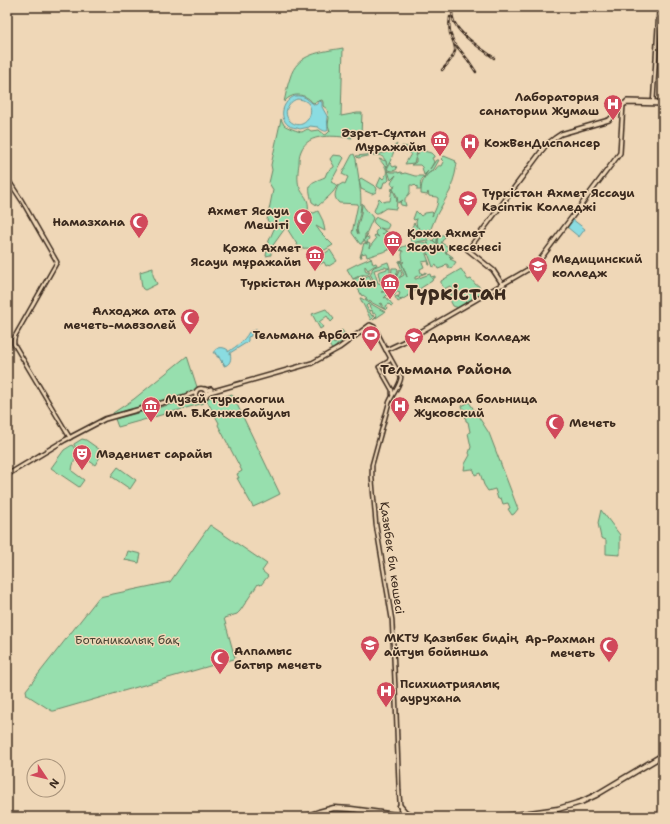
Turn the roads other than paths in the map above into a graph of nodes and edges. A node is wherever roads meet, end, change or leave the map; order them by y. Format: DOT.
graph roads {
  1 [pos="659,7"];
  2 [pos="653,103"];
  3 [pos="663,103"];
  4 [pos="623,104"];
  5 [pos="7,178"];
  6 [pos="503,285"];
  7 [pos="386,350"];
  8 [pos="390,358"];
  9 [pos="240,383"];
  10 [pos="205,389"];
  11 [pos="393,390"];
  12 [pos="196,394"];
  13 [pos="207,394"];
  14 [pos="70,438"];
  15 [pos="7,476"];
  16 [pos="663,756"];
  17 [pos="400,806"];
  18 [pos="393,814"];
  19 [pos="305,817"];
  20 [pos="308,817"];
  21 [pos="401,817"];
  22 [pos="412,817"];
  23 [pos="502,817"];
  24 [pos="512,817"];
  1 -- 2 [label="main road"];
  2 -- 3 [label="main road"];
  2 -- 4 [label="main road"];
  4 -- 6 [label="main road"];
  4 -- 6 [label="main road"];
  5 -- 14 [label="main road"];
  6 -- 7 [label="main road"];
  7 -- 8 [label="main road"];
  7 -- 9 [label="main road"];
  8 -- 11 [label="main road, Қазыбек би көшесі"];
  8 -- 11 [label="main road"];
  9 -- 10 [label="main road"];
  9 -- 13 [label="main road"];
  10 -- 12 [label="main road"];
  10 -- 13 [label="main road"];
  11 -- 17 [label="main road, Қазыбек би көшесі"];
  12 -- 13 [label="main road"];
  12 -- 14 [label="main road"];
  14 -- 15 [label="main road"];
  16 -- 23 [label="highway"];
  16 -- 24 [label="highway"];
  17 -- 18 [label="highway"];
  17 -- 21 [label="main road, Қазыбек би көшесі"];
  17 -- 22 [label="highway"];
  18 -- 19 [label="highway"];
  18 -- 21 [label="highway"];
  20 -- 21 [label="highway"];
  21 -- 22 [label="highway"];
}
